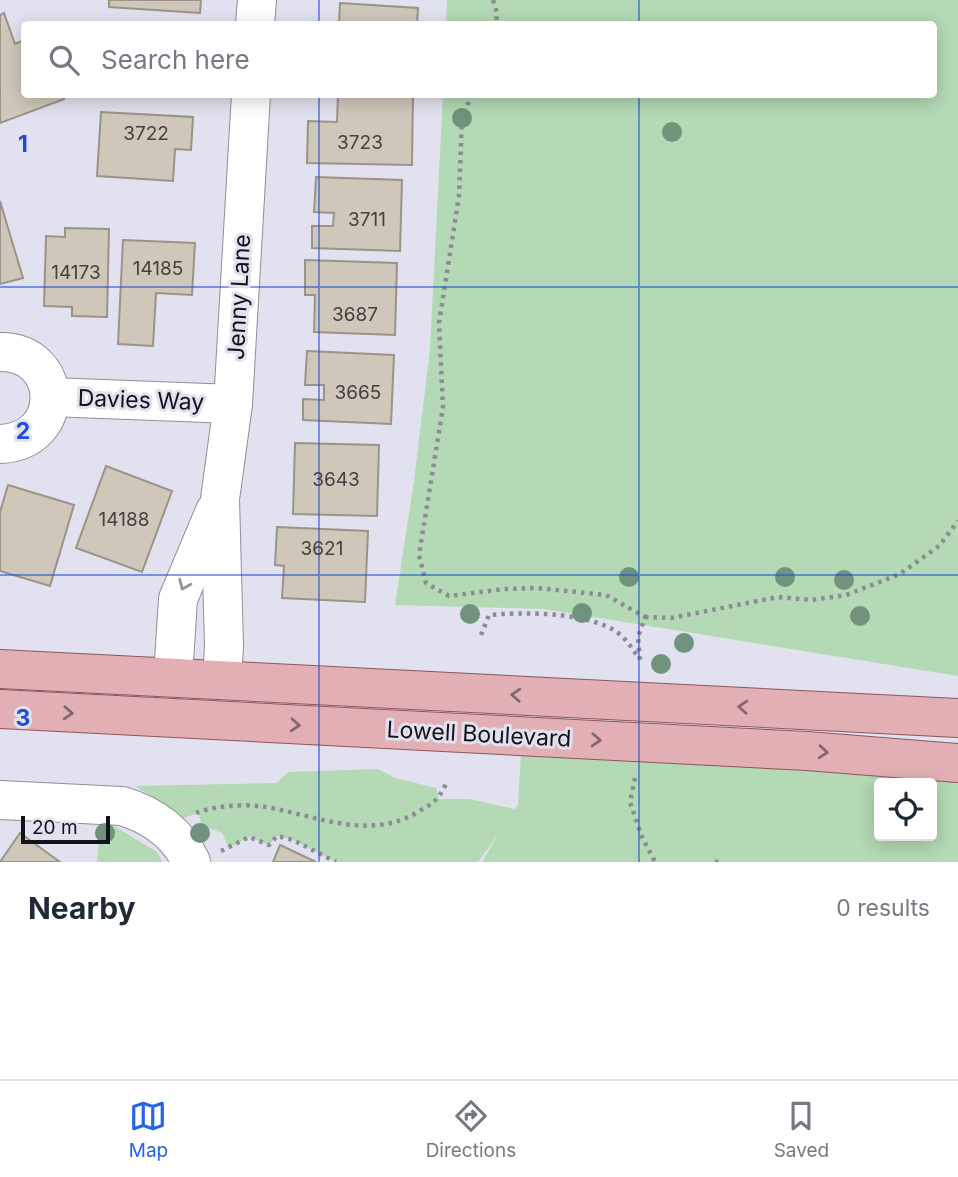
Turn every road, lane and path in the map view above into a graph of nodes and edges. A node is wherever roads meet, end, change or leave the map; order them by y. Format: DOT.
graph roads {
  1 [pos="257,0"];
  2 [pos="492,0"];
  3 [pos="255,21"];
  4 [pos="496,21"];
  5 [pos="251,98"];
  6 [pos="470,98"];
  7 [pos="0,352"];
  8 [pos="50,397"];
  9 [pos="233,404"];
  10 [pos="0,444"];
  11 [pos="220,499"];
  12 [pos="958,521"];
  13 [pos="645,617"];
  14 [pos="481,635"];
  15 [pos="0,669"];
  16 [pos="173,677"];
  17 [pos="222,680"];
  18 [pos="0,709"];
  19 [pos="958,718"];
  20 [pos="958,763"];
  21 [pos="635,778"];
  22 [pos="446,784"];
  23 [pos="0,800"];
  24 [pos="191,849"];
  25 [pos="336,862"];
  26 [pos="655,862"];
  27 [pos="715,862"];
  28 [pos="723,862"];
  1 -- 3 [label="street"];
  2 -- 4 [label="path"];
  5 -- 9 [label="street, Jenny Lane"];
  6 -- 13 [label="path"];
  7 -- 8 [label="street, Davies Way"];
  8 -- 9 [label="street, Davies Way"];
  8 -- 10 [label="street, Davies Way"];
  9 -- 11 [label="street, Jenny Lane"];
  11 -- 16 [label="street, Jenny Lane, one-way"];
  11 -- 17 [label="street, Jenny Lane"];
  12 -- 13 [label="path"];
  13 -- 14 [label="path"];
  15 -- 16 [label="main road, Lowell Boulevard"];
  16 -- 17 [label="main road, Lowell Boulevard"];
  19 -- 17 [label="main road, Lowell Boulevard, one-way"];
  18 -- 20 [label="main road, Lowell Boulevard, one-way"];
  21 -- 26 [label="path"];
  22 -- 24 [label="path"];
  23 -- 24 [label="street"];
  24 -- 25 [label="path"];
  27 -- 28 [label="path"];
}
